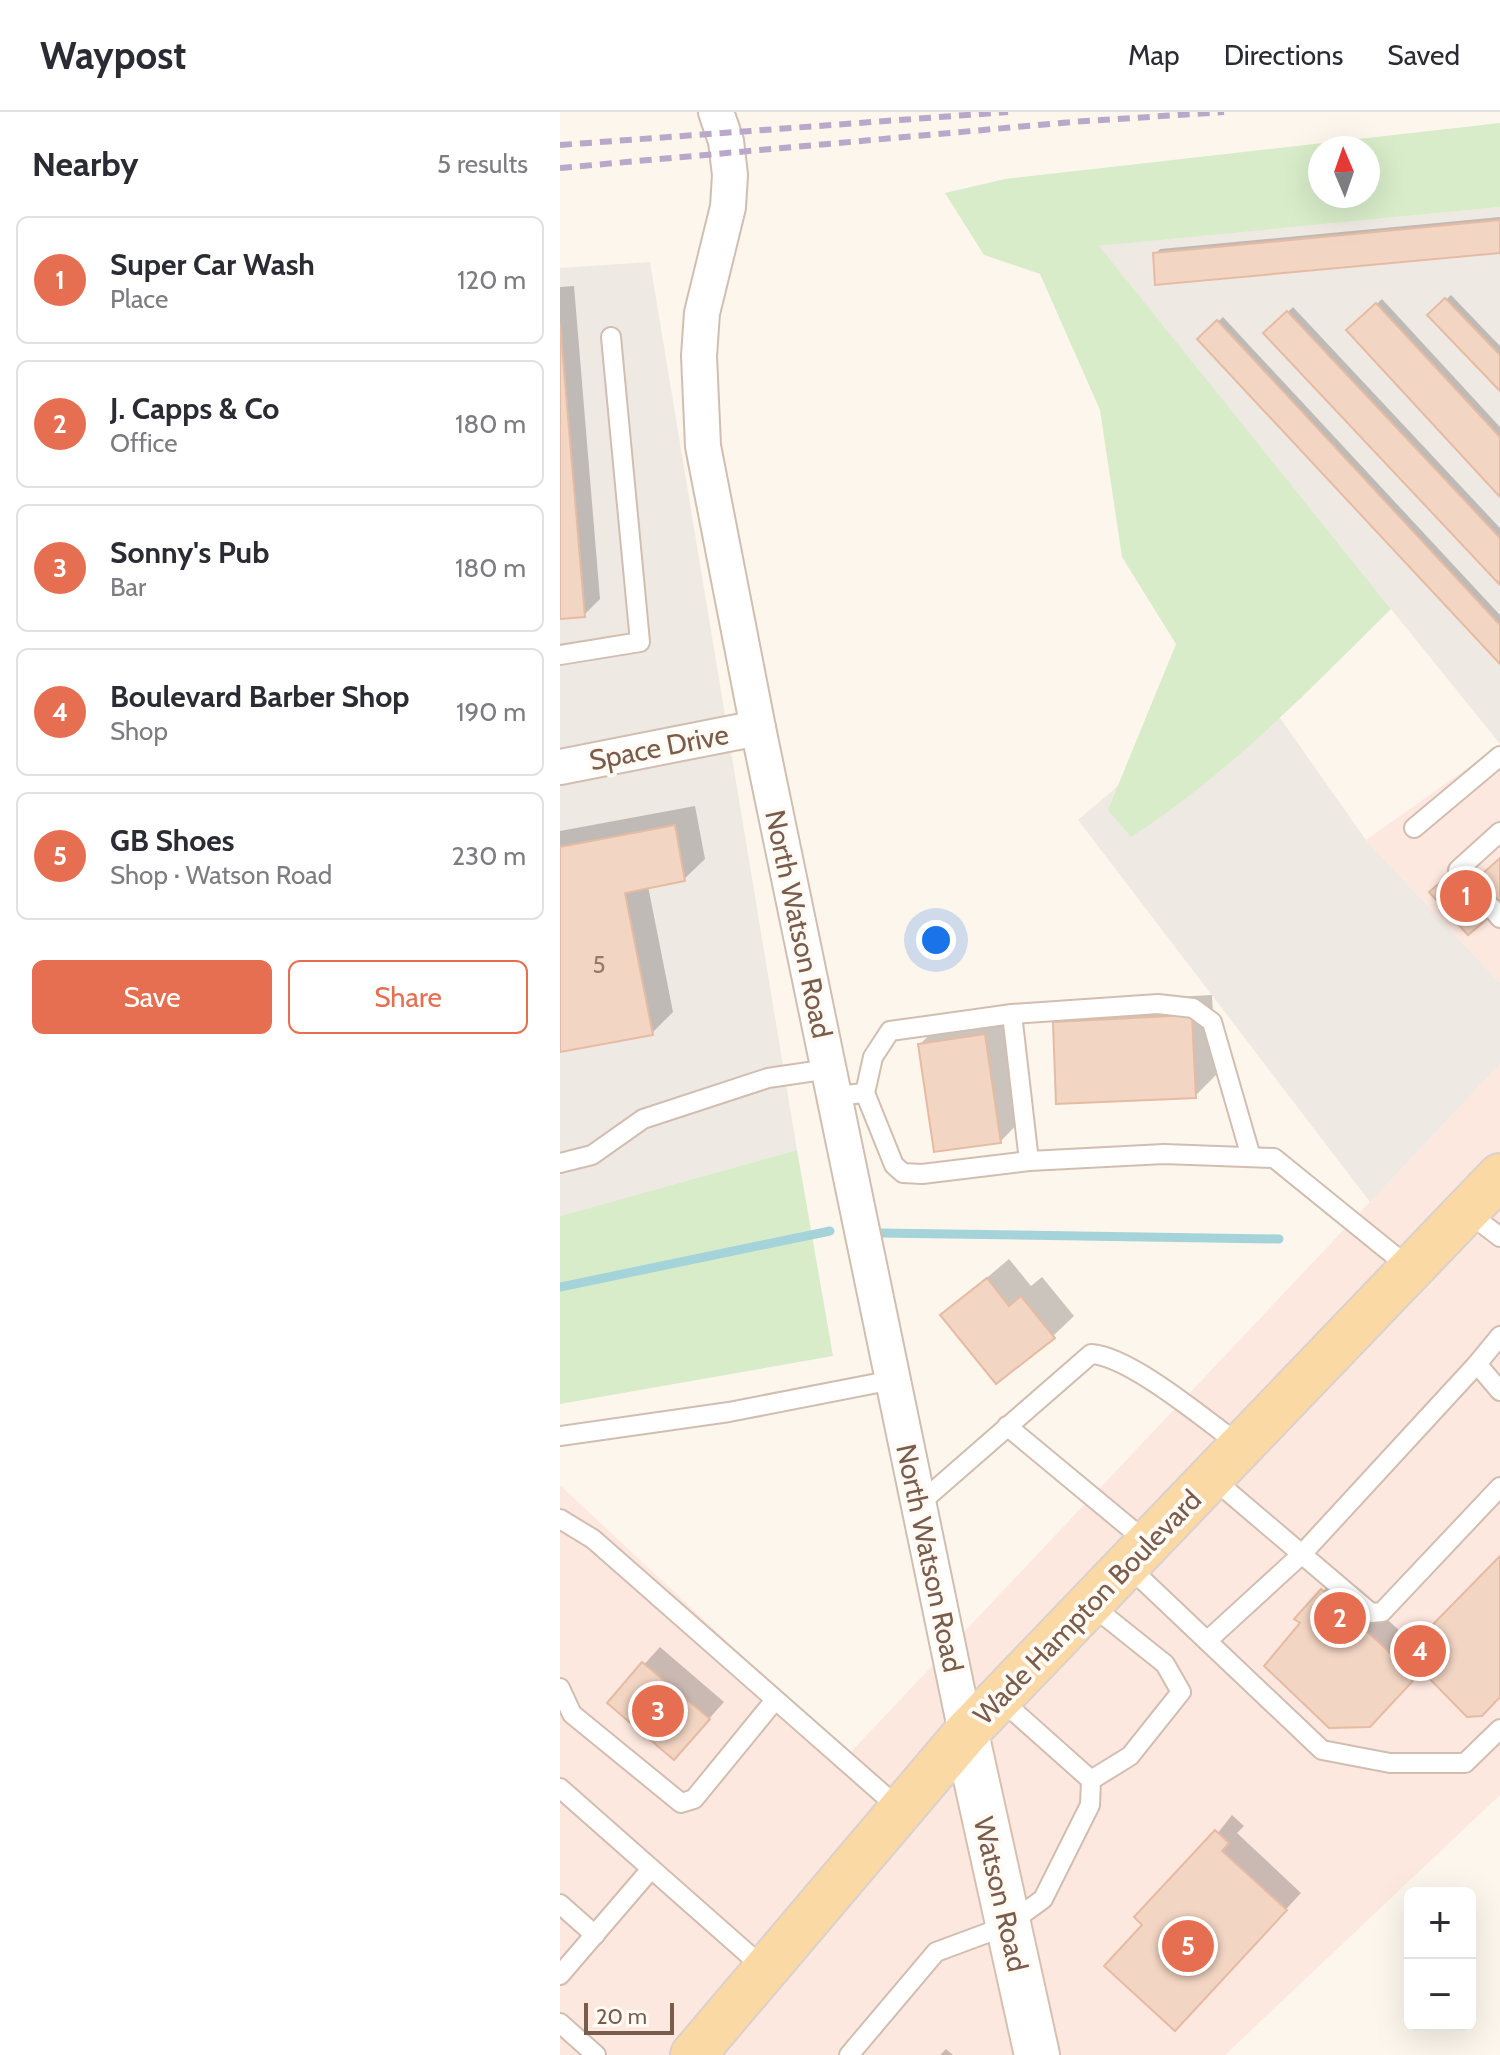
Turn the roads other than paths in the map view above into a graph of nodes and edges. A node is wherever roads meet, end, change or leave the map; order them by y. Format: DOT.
graph roads {
  1 [pos="716,112"];
  2 [pos="611,337"];
  3 [pos="560,655"];
  4 [pos="758,728"];
  5 [pos="1500,756"];
  6 [pos="560,767"];
  7 [pos="1414,828"];
  8 [pos="1500,832"];
  9 [pos="1478,851"];
  10 [pos="1490,867"];
  11 [pos="1471,884"];
  12 [pos="1012,1014"];
  13 [pos="843,1086"];
  14 [pos="1251,1157"];
  15 [pos="1029,1161"];
  16 [pos="560,1163"];
  17 [pos="1500,1176"];
  18 [pos="1483,1224"];
  19 [pos="1411,1269"];
  20 [pos="1500,1336"];
  21 [pos="1477,1364"];
  22 [pos="893,1380"];
  23 [pos="1500,1391"];
  24 [pos="1007,1426"];
  25 [pos="560,1436"];
  26 [pos="1241,1446"];
  27 [pos="1211,1477"];
  28 [pos="1500,1487"];
  29 [pos="919,1504"];
  30 [pos="560,1519"];
  31 [pos="1138,1554"];
  32 [pos="1302,1554"];
  33 [pos="1090,1604"];
  34 [pos="1207,1641"];
  35 [pos="560,1688"];
  36 [pos="999,1698"];
  37 [pos="775,1700"];
  38 [pos="1500,1729"];
  39 [pos="966,1733"];
  40 [pos="1091,1780"];
  41 [pos="560,1788"];
  42 [pos="901,1810"];
  43 [pos="651,1869"];
  44 [pos="560,1904"];
  45 [pos="1006,1926"];
  46 [pos="595,1935"];
  47 [pos="765,1970"];
  48 [pos="560,1975"];
  49 [pos="560,2023"];
  50 [pos="596,2055"];
  51 [pos="693,2055"];
  52 [pos="849,2055"];
  53 [pos="1037,2055"];
  1 -- 4 [label="street, North Watson Road"];
  2 -- 3 [label="lane"];
  4 -- 6 [label="street, Space Drive"];
  4 -- 13 [label="street, North Watson Road"];
  5 -- 7 [label="lane"];
  8 -- 9 [label="lane"];
  9 -- 10 [label="lane"];
  9 -- 11 [label="lane"];
  12 -- 13 [label="lane"];
  12 -- 14 [label="lane"];
  12 -- 15 [label="lane"];
  13 -- 15 [label="lane"];
  13 -- 16 [label="lane"];
  13 -- 22 [label="street, North Watson Road"];
  14 -- 15 [label="lane"];
  14 -- 19 [label="lane"];
  17 -- 18 [label="main road, Wade Hampton Boulevard"];
  18 -- 19 [label="main road, Wade Hampton Boulevard"];
  19 -- 26 [label="main road, Wade Hampton Boulevard"];
  20 -- 21 [label="lane"];
  21 -- 23 [label="lane"];
  21 -- 32 [label="lane"];
  22 -- 25 [label="lane"];
  22 -- 29 [label="street, North Watson Road"];
  24 -- 26 [label="lane"];
  24 -- 29 [label="lane"];
  24 -- 31 [label="lane"];
  26 -- 27 [label="main road, Wade Hampton Boulevard"];
  27 -- 31 [label="main road, Wade Hampton Boulevard"];
  27 -- 32 [label="lane"];
  28 -- 32 [label="lane"];
  29 -- 39 [label="street, North Watson Road"];
  30 -- 37 [label="lane"];
  31 -- 33 [label="main road, Wade Hampton Boulevard"];
  31 -- 34 [label="lane"];
  32 -- 34 [label="lane"];
  33 -- 36 [label="main road, Wade Hampton Boulevard"];
  33 -- 40 [label="lane"];
  34 -- 38 [label="lane"];
  35 -- 37 [label="lane"];
  36 -- 39 [label="main road, Wade Hampton Boulevard"];
  36 -- 40 [label="lane"];
  37 -- 42 [label="lane"];
  39 -- 42 [label="main road, Wade Hampton Boulevard"];
  39 -- 45 [label="street, Watson Road"];
  40 -- 45 [label="lane"];
  41 -- 43 [label="lane"];
  42 -- 47 [label="main road, Wade Hampton Boulevard"];
  43 -- 46 [label="lane"];
  43 -- 47 [label="lane"];
  44 -- 46 [label="lane"];
  45 -- 52 [label="lane"];
  45 -- 53 [label="street, Watson Road"];
  46 -- 48 [label="lane"];
  47 -- 51 [label="main road, Wade Hampton Boulevard"];
  49 -- 50 [label="lane"];
}
